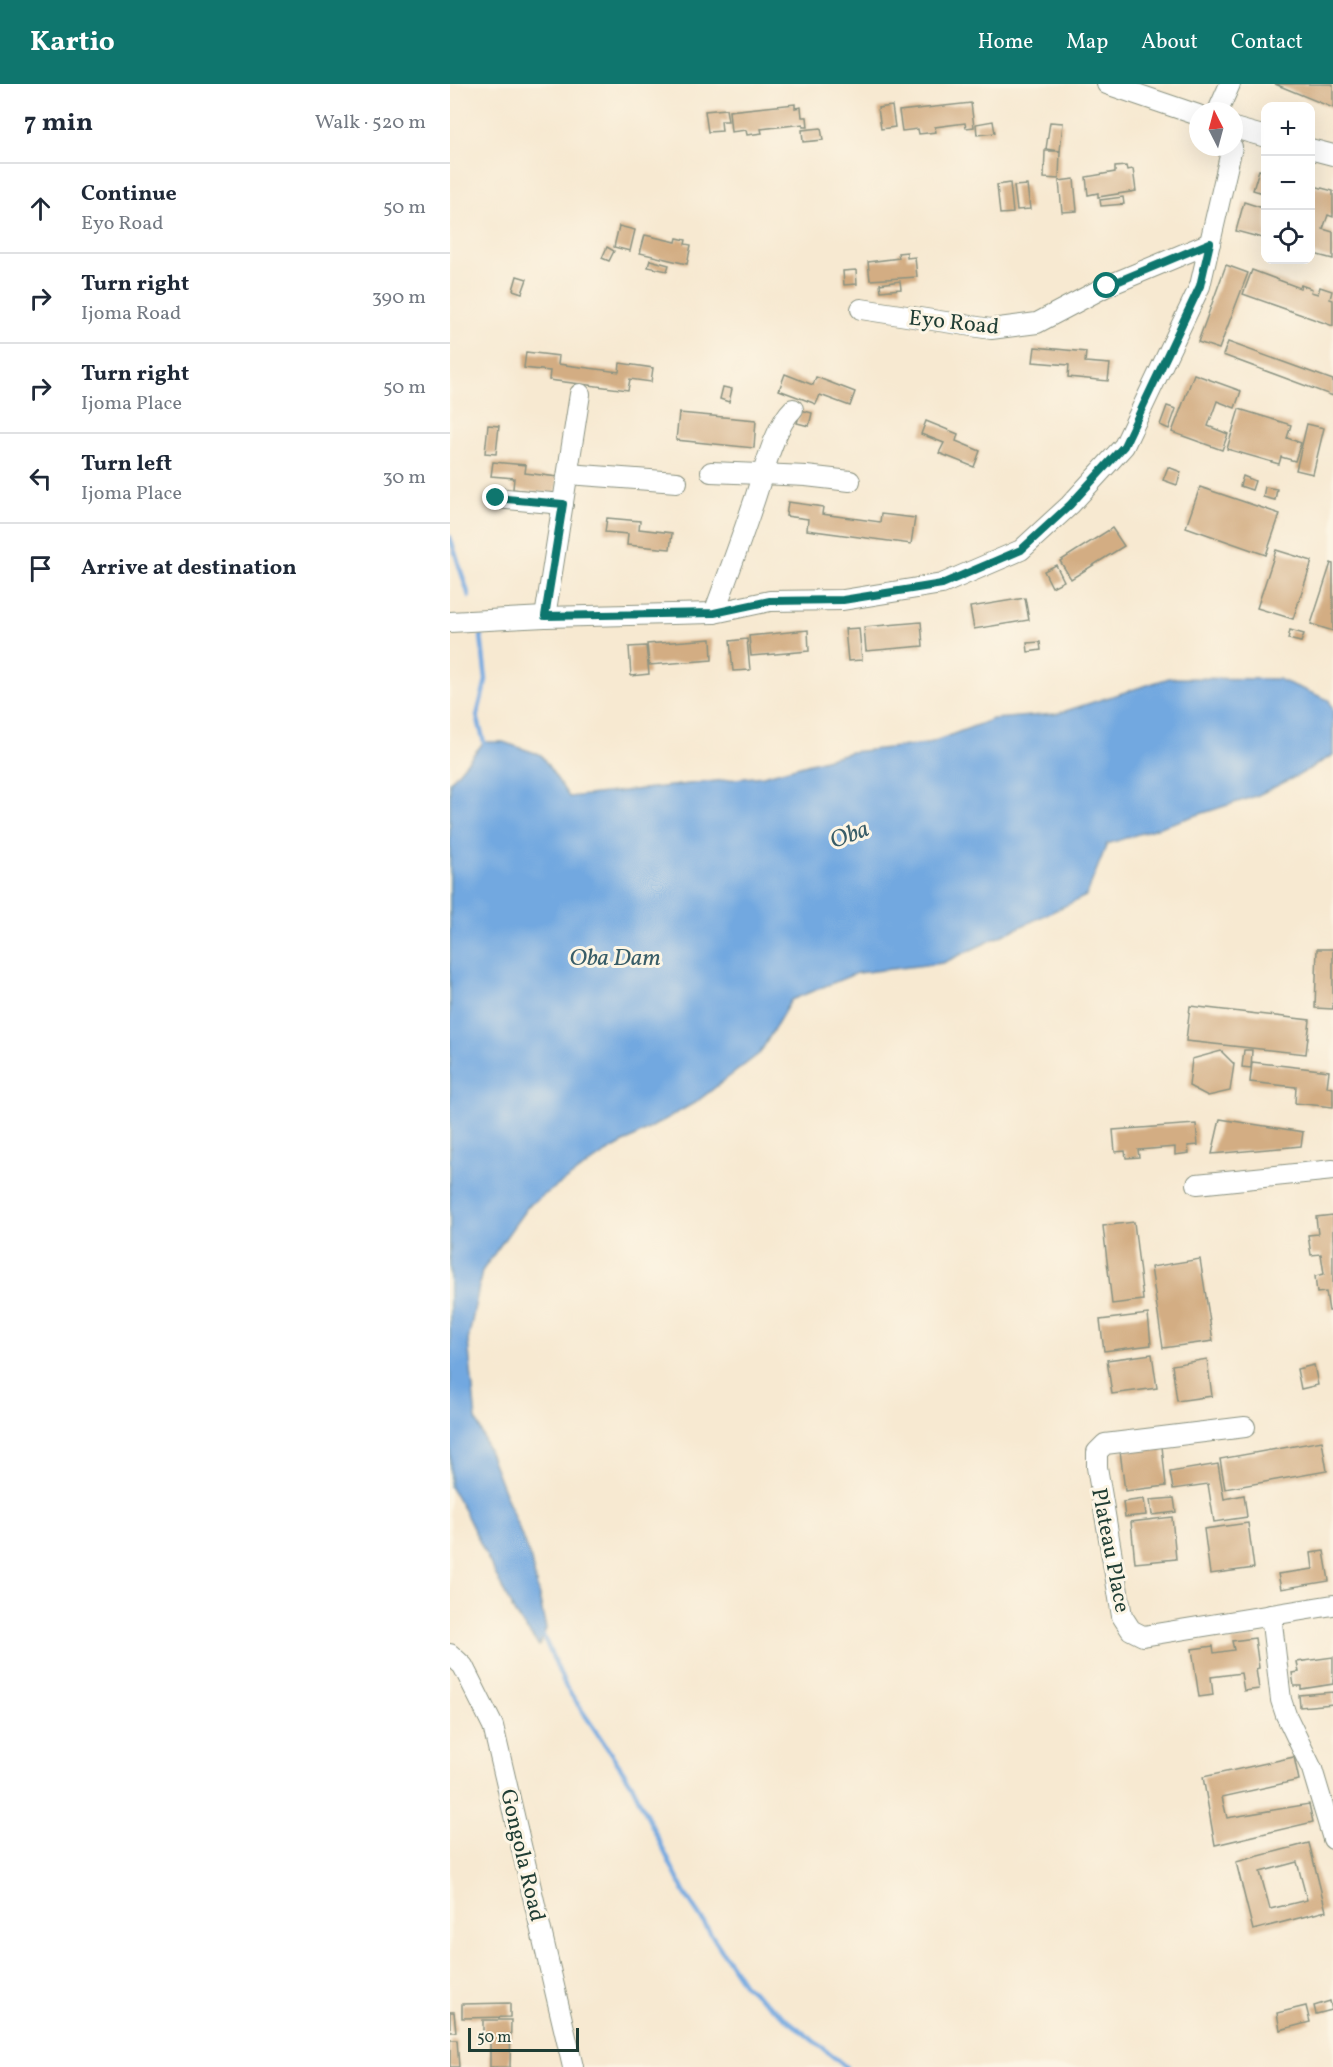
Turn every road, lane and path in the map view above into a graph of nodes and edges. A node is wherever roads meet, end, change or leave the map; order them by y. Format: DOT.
graph roads {
  1 [pos="1107,84"];
  2 [pos="1230,84"];
  3 [pos="1222,102"];
  4 [pos="1189,112"];
  5 [pos="1243,136"];
  6 [pos="1261,137"];
  7 [pos="1315,150"];
  8 [pos="1333,155"];
  9 [pos="1230,156"];
  10 [pos="1210,243"];
  11 [pos="861,309"];
  12 [pos="580,394"];
  13 [pos="793,408"];
  14 [pos="711,472"];
  15 [pos="568,474"];
  16 [pos="762,474"];
  17 [pos="850,481"];
  18 [pos="677,482"];
  19 [pos="496,498"];
  20 [pos="563,504"];
  21 [pos="714,613"];
  22 [pos="545,616"];
  23 [pos="450,622"];
  24 [pos="1333,1170"];
  25 [pos="1197,1184"];
  26 [pos="1245,1427"];
  27 [pos="1333,1605"];
  28 [pos="1271,1615"];
  29 [pos="450,1653"];
  30 [pos="1333,1839"];
  31 [pos="573,2067"];
  1 -- 4 [label="street"];
  2 -- 3 [label="street"];
  5 -- 6 [label="street"];
  7 -- 8 [label="street"];
  9 -- 10 [label="street"];
  10 -- 11 [label="street, Eyo Road"];
  10 -- 21 [label="street"];
  12 -- 15 [label="street"];
  13 -- 16 [label="street"];
  14 -- 16 [label="street"];
  15 -- 18 [label="street"];
  15 -- 20 [label="street"];
  16 -- 17 [label="street"];
  16 -- 21 [label="street"];
  19 -- 20 [label="street"];
  20 -- 22 [label="street"];
  21 -- 22 [label="street"];
  22 -- 23 [label="street"];
  24 -- 25 [label="street"];
  26 -- 28 [label="street, Plateau Place"];
  27 -- 28 [label="street, Plateau Place"];
  28 -- 30 [label="street"];
  29 -- 31 [label="street, Gongola Road"];
}
